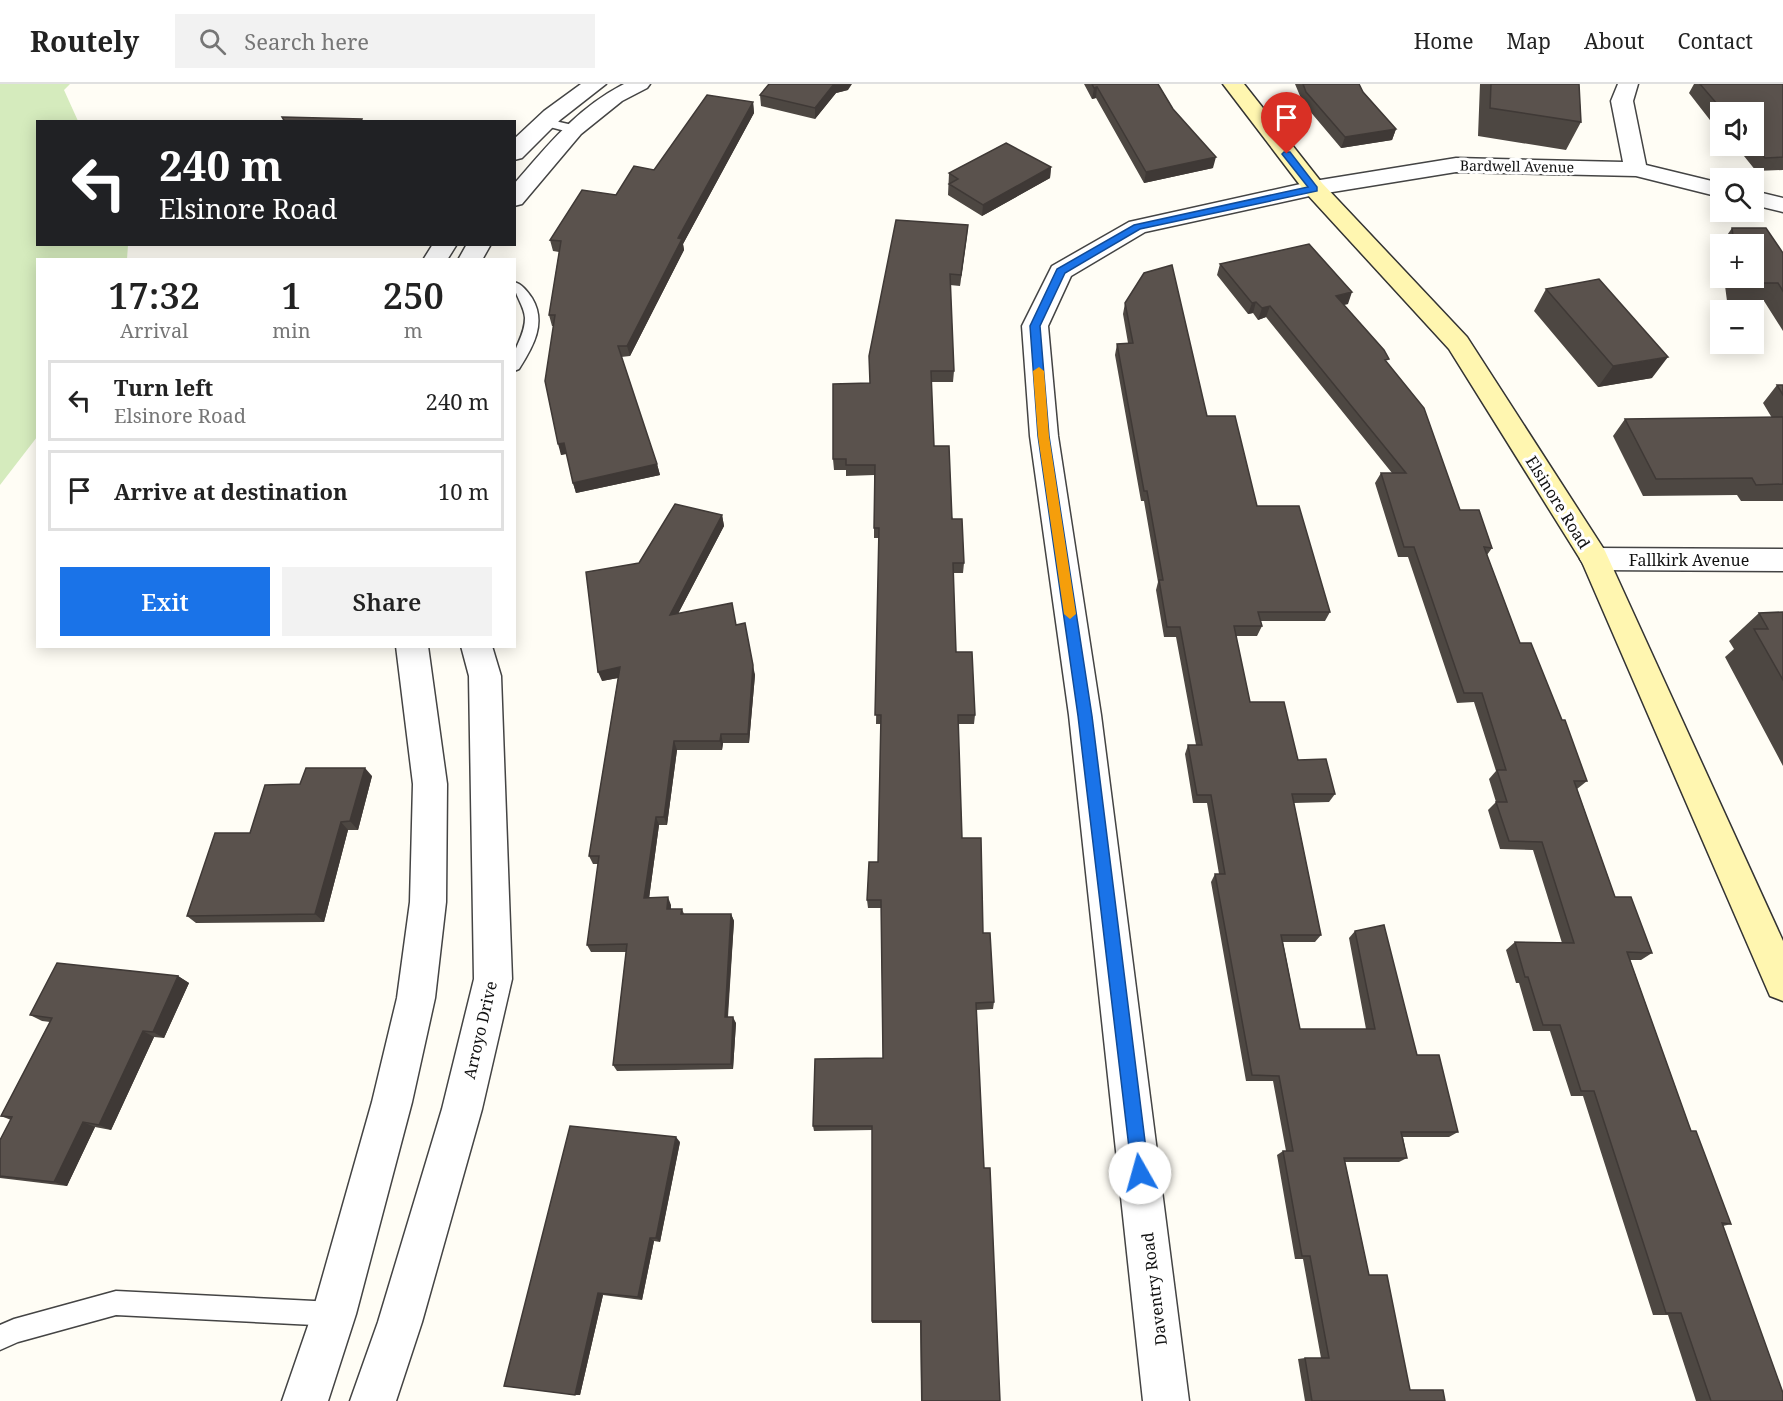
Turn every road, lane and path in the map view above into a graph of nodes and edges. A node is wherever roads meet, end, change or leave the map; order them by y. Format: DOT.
graph roads {
  1 [pos="596,84"];
  2 [pos="640,84"];
  3 [pos="1233,84"];
  4 [pos="1628,84"];
  5 [pos="546,123"];
  6 [pos="573,129"];
  7 [pos="516,151"];
  8 [pos="1636,169"];
  9 [pos="1710,188"];
  10 [pos="1314,189"];
  11 [pos="516,197"];
  12 [pos="1764,200"];
  13 [pos="1783,205"];
  14 [pos="516,288"];
  15 [pos="516,363"];
  16 [pos="1595,559"];
  17 [pos="1783,560"];
  18 [pos="412,648"];
  19 [pos="477,648"];
  20 [pos="1783,983"];
  21 [pos="334,1314"];
  22 [pos="0,1338"];
  23 [pos="305,1401"];
  24 [pos="373,1401"];
  25 [pos="1166,1401"];
  1 -- 5 [label="street"];
  2 -- 6 [label="street"];
  3 -- 10 [label="street, Elsinore Road"];
  4 -- 8 [label="street"];
  5 -- 6 [label="lane"];
  5 -- 7 [label="street"];
  6 -- 11 [label="street"];
  8 -- 9 [label="street, Bardwell Avenue"];
  8 -- 10 [label="street, Bardwell Avenue"];
  10 -- 16 [label="street, Elsinore Road"];
  10 -- 25 [label="street, Daventry Road"];
  12 -- 13 [label="street"];
  14 -- 15 [label="lane"];
  16 -- 17 [label="street, Fallkirk Avenue"];
  16 -- 20 [label="street, Elsinore Road"];
  18 -- 21 [label="street"];
  19 -- 24 [label="street, Arroyo Drive"];
  21 -- 22 [label="lane"];
  21 -- 23 [label="street"];
}
